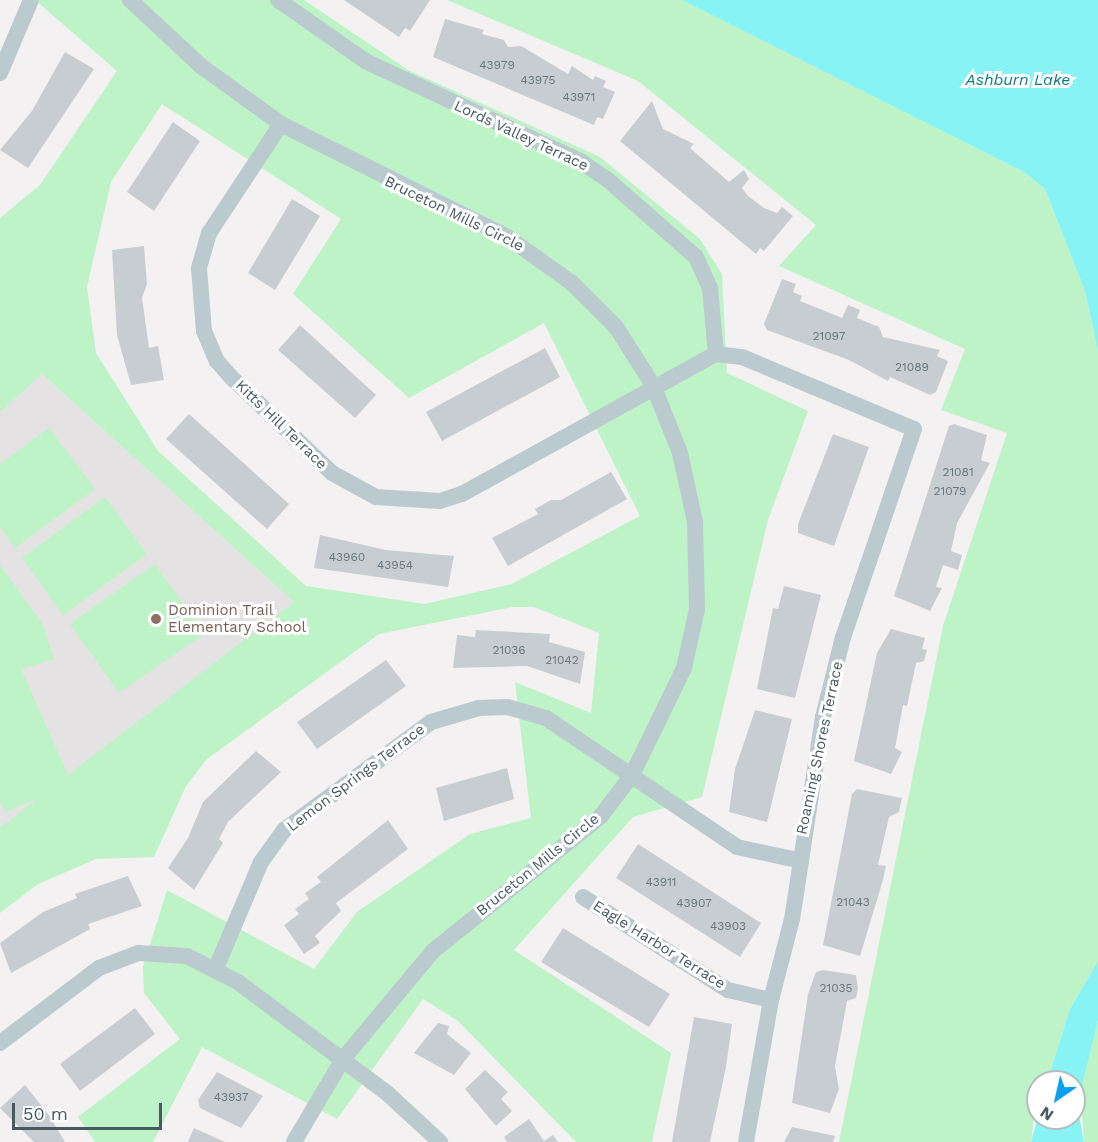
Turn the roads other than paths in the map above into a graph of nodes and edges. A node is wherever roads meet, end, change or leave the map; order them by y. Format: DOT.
graph roads {
  1 [pos="31,0"];
  2 [pos="130,0"];
  3 [pos="278,0"];
  4 [pos="0,73"];
  5 [pos="281,124"];
  6 [pos="716,354"];
  7 [pos="653,385"];
  8 [pos="632,775"];
  9 [pos="797,860"];
  10 [pos="583,897"];
  11 [pos="216,968"];
  12 [pos="771,1000"];
  13 [pos="0,1043"];
  14 [pos="343,1059"];
  15 [pos="294,1142"];
  16 [pos="440,1142"];
  17 [pos="746,1142"];
  1 -- 4 [label="street"];
  2 -- 5 [label="street, Bruceton Mills Circle"];
  3 -- 6 [label="street, Lords Valley Terrace"];
  5 -- 7 [label="street, Bruceton Mills Circle"];
  5 -- 7 [label="street, Kitts Hill Terrace"];
  6 -- 7 [label="street, Kitts Hill Terrace"];
  6 -- 9 [label="street, Roaming Shores Terrace"];
  7 -- 8 [label="street, Bruceton Mills Circle"];
  8 -- 9 [label="street, Lemon Springs Terrace"];
  8 -- 11 [label="street, Lemon Springs Terrace"];
  8 -- 14 [label="street, Bruceton Mills Circle"];
  9 -- 12 [label="street, Roaming Shores Terrace"];
  10 -- 12 [label="street, Eagle Harbor Terrace"];
  11 -- 13 [label="street"];
  11 -- 14 [label="street"];
  12 -- 17 [label="street, Roaming Shores Terrace"];
  14 -- 15 [label="street, Bruceton Mills Circle"];
  14 -- 16 [label="street"];
}
